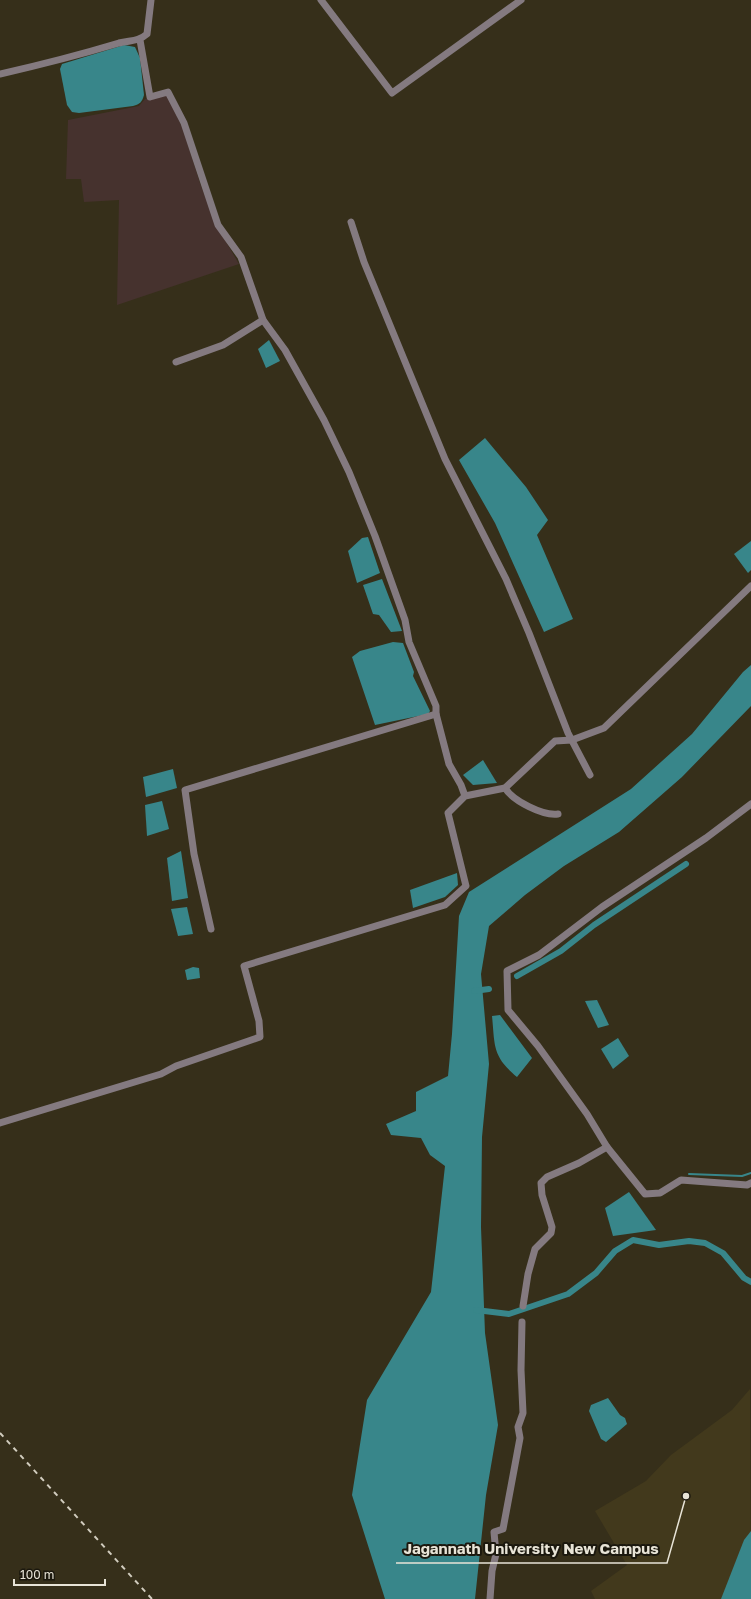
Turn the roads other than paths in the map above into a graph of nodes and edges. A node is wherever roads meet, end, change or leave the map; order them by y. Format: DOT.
graph roads {
  1 [pos="151,0"];
  2 [pos="321,0"];
  3 [pos="521,0"];
  4 [pos="140,40"];
  5 [pos="0,74"];
  6 [pos="351,222"];
  7 [pos="263,320"];
  8 [pos="176,362"];
  9 [pos="751,586"];
  10 [pos="436,714"];
  11 [pos="572,740"];
  12 [pos="590,775"];
  13 [pos="505,788"];
  14 [pos="465,796"];
  15 [pos="751,804"];
  16 [pos="558,814"];
  17 [pos="211,929"];
  18 [pos="0,1124"];
  19 [pos="607,1146"];
  20 [pos="751,1183"];
  21 [pos="524,1306"];
  22 [pos="522,1322"];
  23 [pos="490,1599"];
  1 -- 4 [label="street"];
  2 -- 3 [label="street"];
  4 -- 5 [label="street"];
  4 -- 7 [label="street"];
  6 -- 11 [label="street"];
  7 -- 8 [label="street"];
  7 -- 10 [label="street"];
  9 -- 11 [label="street"];
  10 -- 14 [label="street"];
  10 -- 17 [label="street"];
  11 -- 12 [label="street"];
  11 -- 13 [label="street"];
  13 -- 14 [label="street"];
  13 -- 16 [label="street"];
  14 -- 18 [label="street"];
  15 -- 19 [label="street"];
  19 -- 20 [label="street"];
  19 -- 21 [label="street"];
  22 -- 23 [label="street"];
}
